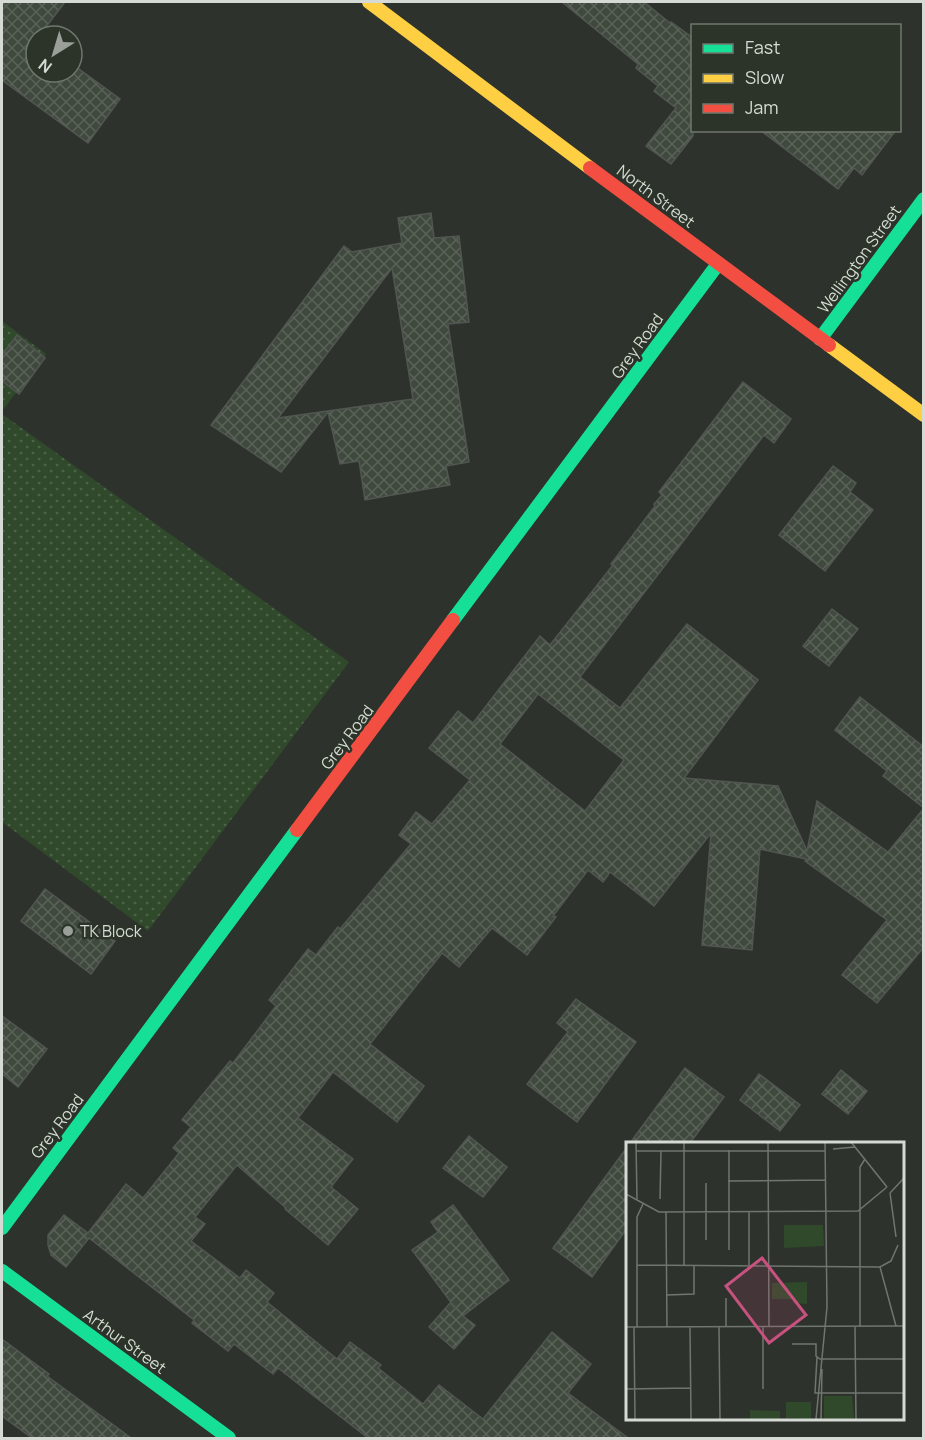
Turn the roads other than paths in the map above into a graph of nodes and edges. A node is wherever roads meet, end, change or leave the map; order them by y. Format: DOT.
graph roads {
  1 [pos="369,2"];
  2 [pos="924,199"];
  3 [pos="718,264"];
  4 [pos="820,339"];
  5 [pos="924,415"];
  6 [pos="2,1228"];
  7 [pos="2,1271"];
  8 [pos="229,1438"];
  1 -- 3 [label="street, North Street"];
  2 -- 4 [label="street, Wellington Street"];
  3 -- 4 [label="street, North Street"];
  3 -- 6 [label="street, Grey Road"];
  4 -- 5 [label="street, North Street"];
  7 -- 8 [label="street, Arthur Street"];
}
